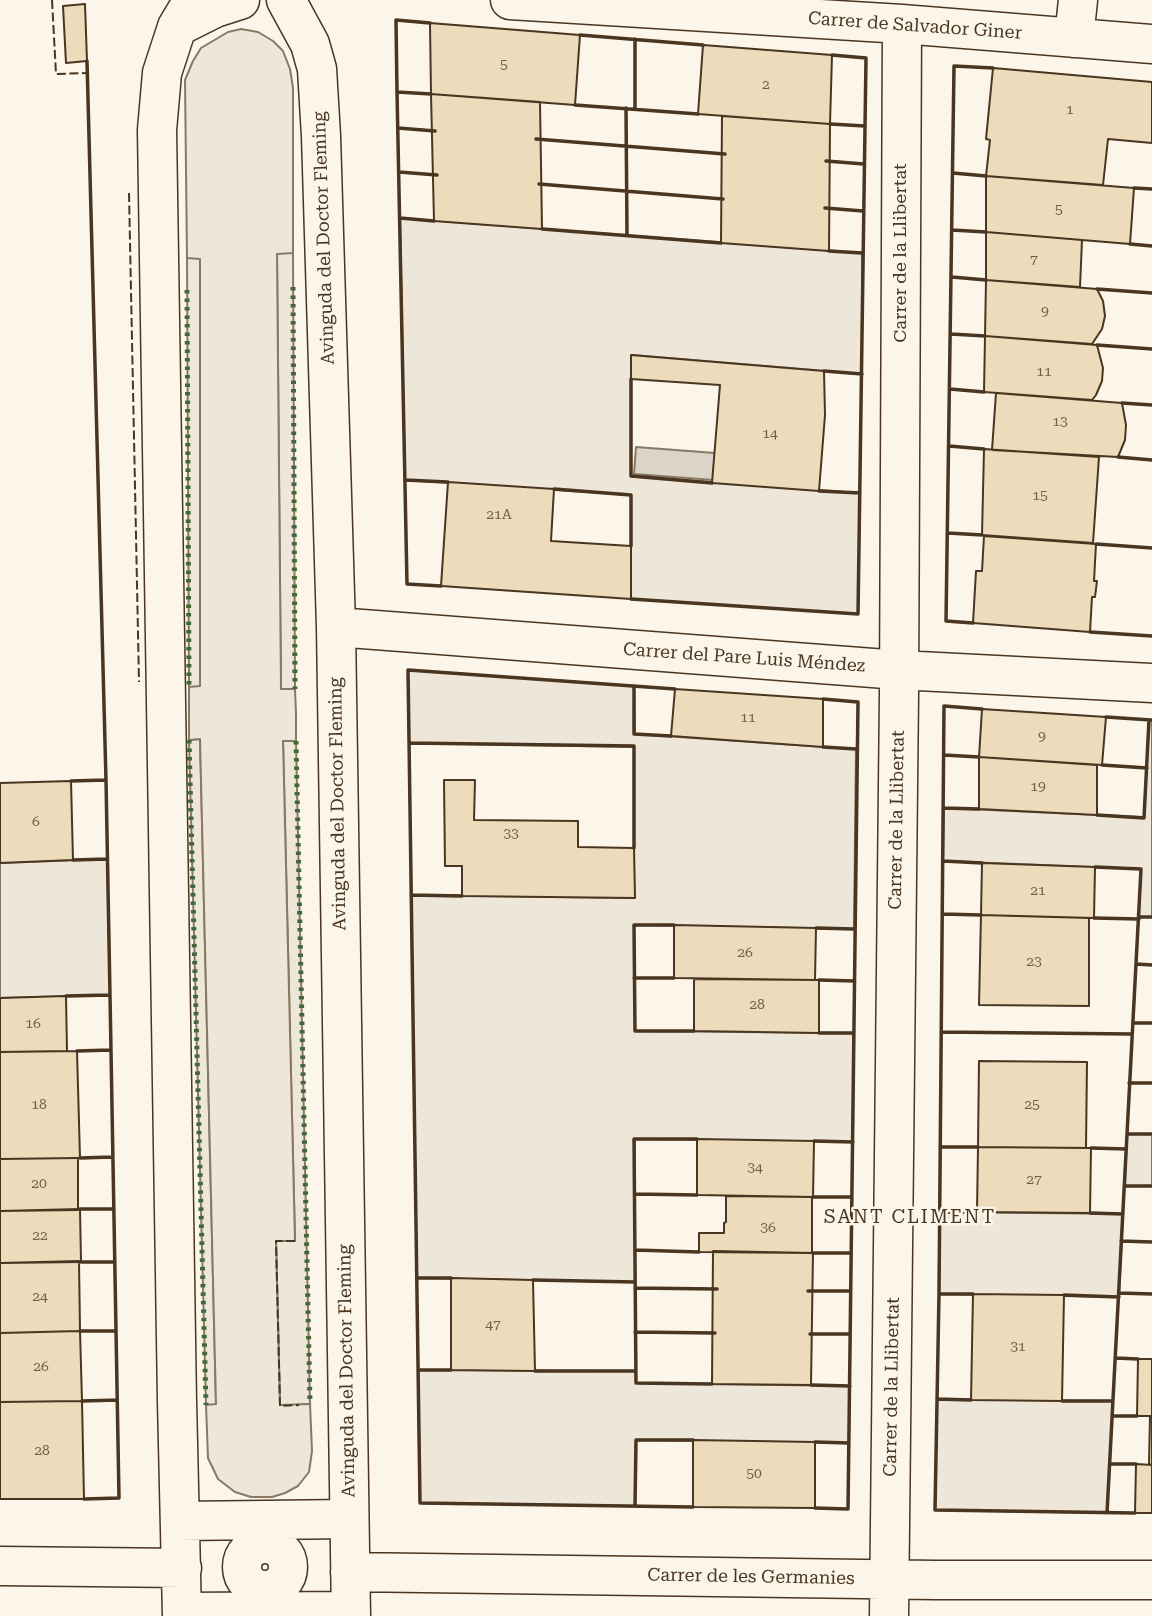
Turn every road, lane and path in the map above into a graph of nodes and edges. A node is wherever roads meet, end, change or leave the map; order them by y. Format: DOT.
graph roads {
  1 [pos="240,0"];
  2 [pos="286,0"];
  3 [pos="510,0"];
  4 [pos="1078,0"];
  5 [pos="688,5"];
  6 [pos="185,14"];
  7 [pos="902,24"];
  8 [pos="1074,38"];
  9 [pos="1152,44"];
  10 [pos="336,626"];
  11 [pos="899,670"];
  12 [pos="1152,684"];
  13 [pos="349,1519"];
  14 [pos="181,1521"];
  15 [pos="0,1566"];
  16 [pos="181,1568"];
  17 [pos="350,1572"];
  18 [pos="1152,1580"];
  19 [pos="890,1598"];
  20 [pos="182,1614"];
  21 [pos="351,1614"];
  1 -- 6 [label="street"];
  2 -- 10 [label="street, Avinguda del Doctor Fleming"];
  3 -- 5 [label="street, Carrer de Salvador Giner"];
  4 -- 8 [label="street"];
  5 -- 7 [label="street, Carrer de Salvador Giner"];
  6 -- 14 [label="street"];
  7 -- 8 [label="street, Carrer de Salvador Giner"];
  7 -- 11 [label="street, Carrer de la Llibertat"];
  8 -- 9 [label="street, Carrer de Salvador Giner"];
  10 -- 11 [label="street, Carrer del Pare Luis Méndez"];
  10 -- 13 [label="street, Avinguda del Doctor Fleming"];
  11 -- 12 [label="street, Carrer del Pare Luis Méndez"];
  11 -- 19 [label="street, Carrer de la Llibertat"];
  13 -- 14 [label="street"];
  13 -- 17 [label="street, Avinguda del Doctor Fleming"];
  14 -- 16 [label="street"];
  15 -- 16 [label="street"];
  16 -- 20 [label="street"];
  17 -- 19 [label="street, Carrer de les Germanies"];
  17 -- 21 [label="street, Avinguda del Doctor Fleming"];
  18 -- 19 [label="street, Carrer de les Germanies"];
  20 -- 21 [label="street"];
}
